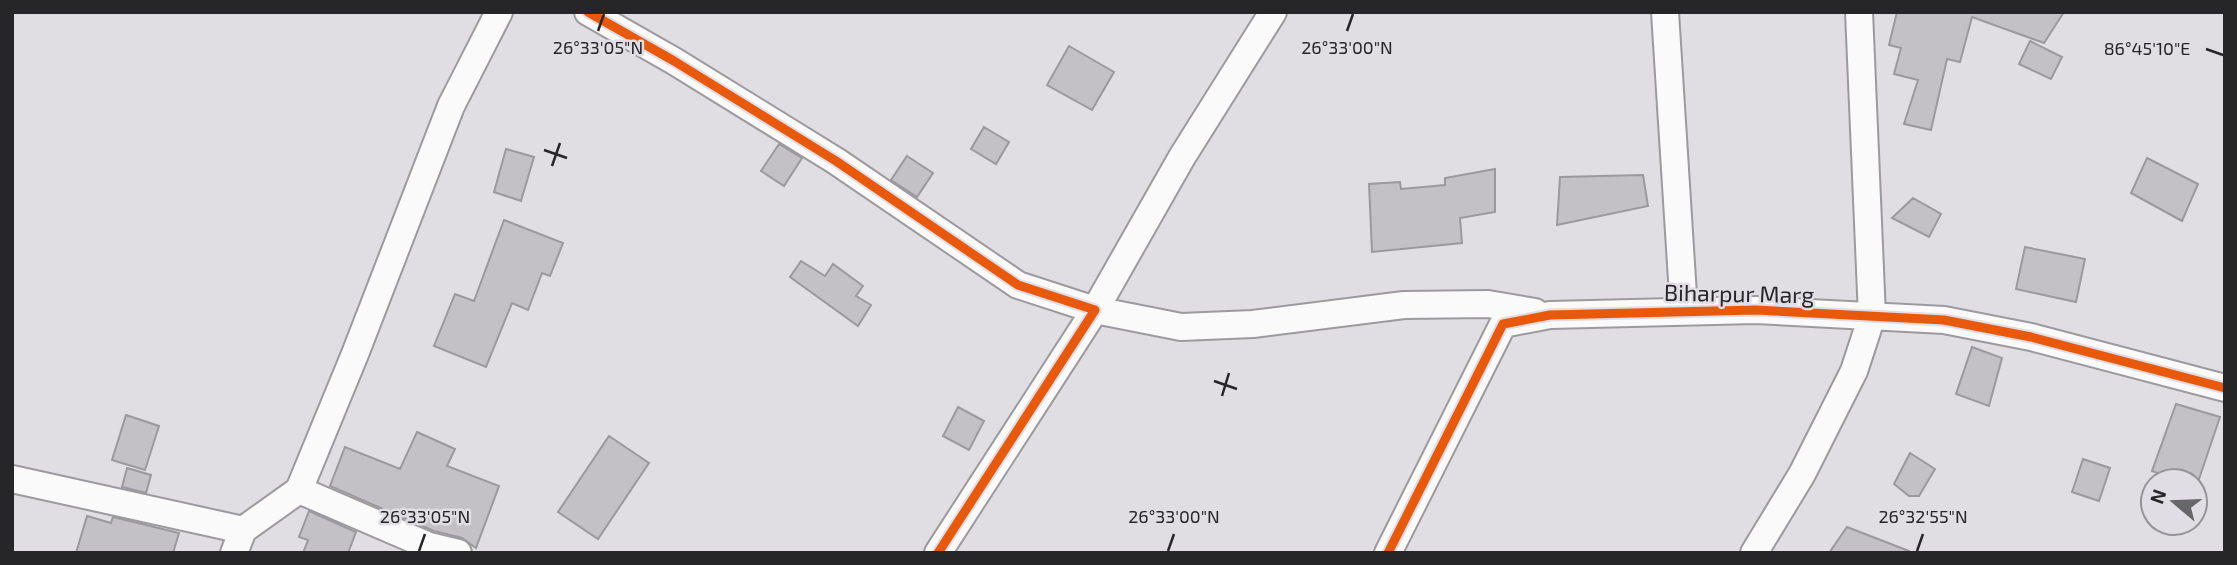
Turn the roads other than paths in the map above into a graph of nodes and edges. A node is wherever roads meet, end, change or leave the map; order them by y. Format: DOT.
graph roads {
  1 [pos="499,12"];
  2 [pos="588,12"];
  3 [pos="1273,12"];
  4 [pos="1665,12"];
  5 [pos="1859,12"];
  6 [pos="1095,310"];
  7 [pos="1684,311"];
  8 [pos="1550,314"];
  9 [pos="1872,316"];
  10 [pos="2225,388"];
  11 [pos="12,479"];
  12 [pos="299,490"];
  13 [pos="238,541"];
  14 [pos="458,553"];
  15 [pos="938,553"];
  16 [pos="1388,553"];
  17 [pos="1754,553"];
  1 -- 12 [label="street"];
  2 -- 6 [label="street"];
  3 -- 6 [label="street"];
  4 -- 7 [label="street"];
  5 -- 9 [label="street"];
  6 -- 8 [label="street"];
  6 -- 15 [label="street"];
  7 -- 8 [label="street, Biharpur Marg"];
  7 -- 9 [label="street, Biharpur Marg"];
  8 -- 16 [label="street, Biharpur Marg"];
  9 -- 10 [label="street, Biharpur Marg"];
  9 -- 17 [label="street"];
  11 -- 13 [label="street"];
  12 -- 13 [label="street"];
  12 -- 14 [label="street"];
}
